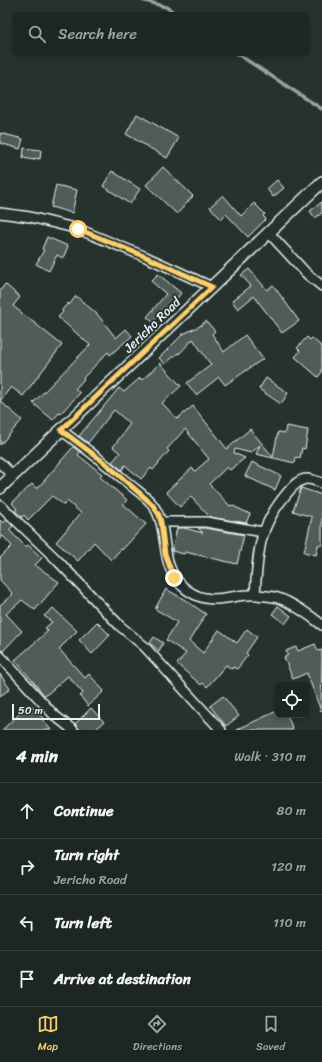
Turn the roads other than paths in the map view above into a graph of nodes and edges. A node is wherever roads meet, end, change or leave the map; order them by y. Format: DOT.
graph roads {
  1 [pos="322,182"];
  2 [pos="0,213"];
  3 [pos="269,233"];
  4 [pos="322,286"];
  5 [pos="212,287"];
  6 [pos="61,430"];
  7 [pos="0,463"];
  8 [pos="13,476"];
  9 [pos="322,483"];
  10 [pos="0,488"];
  11 [pos="0,505"];
  12 [pos="161,522"];
  13 [pos="263,532"];
  14 [pos="255,595"];
  15 [pos="322,625"];
  16 [pos="0,656"];
  17 [pos="73,730"];
  18 [pos="221,730"];
  1 -- 3 [label="street, Jericho Road"];
  2 -- 5 [label="street"];
  3 -- 4 [label="street"];
  3 -- 5 [label="street, Jericho Road"];
  5 -- 6 [label="street, Jericho Road"];
  6 -- 8 [label="street, Jericho Road"];
  6 -- 12 [label="street"];
  7 -- 8 [label="street"];
  8 -- 10 [label="street, Jericho Road"];
  9 -- 13 [label="street"];
  11 -- 18 [label="street"];
  12 -- 13 [label="street"];
  12 -- 14 [label="street"];
  13 -- 14 [label="street"];
  14 -- 15 [label="street"];
  16 -- 17 [label="street"];
}
